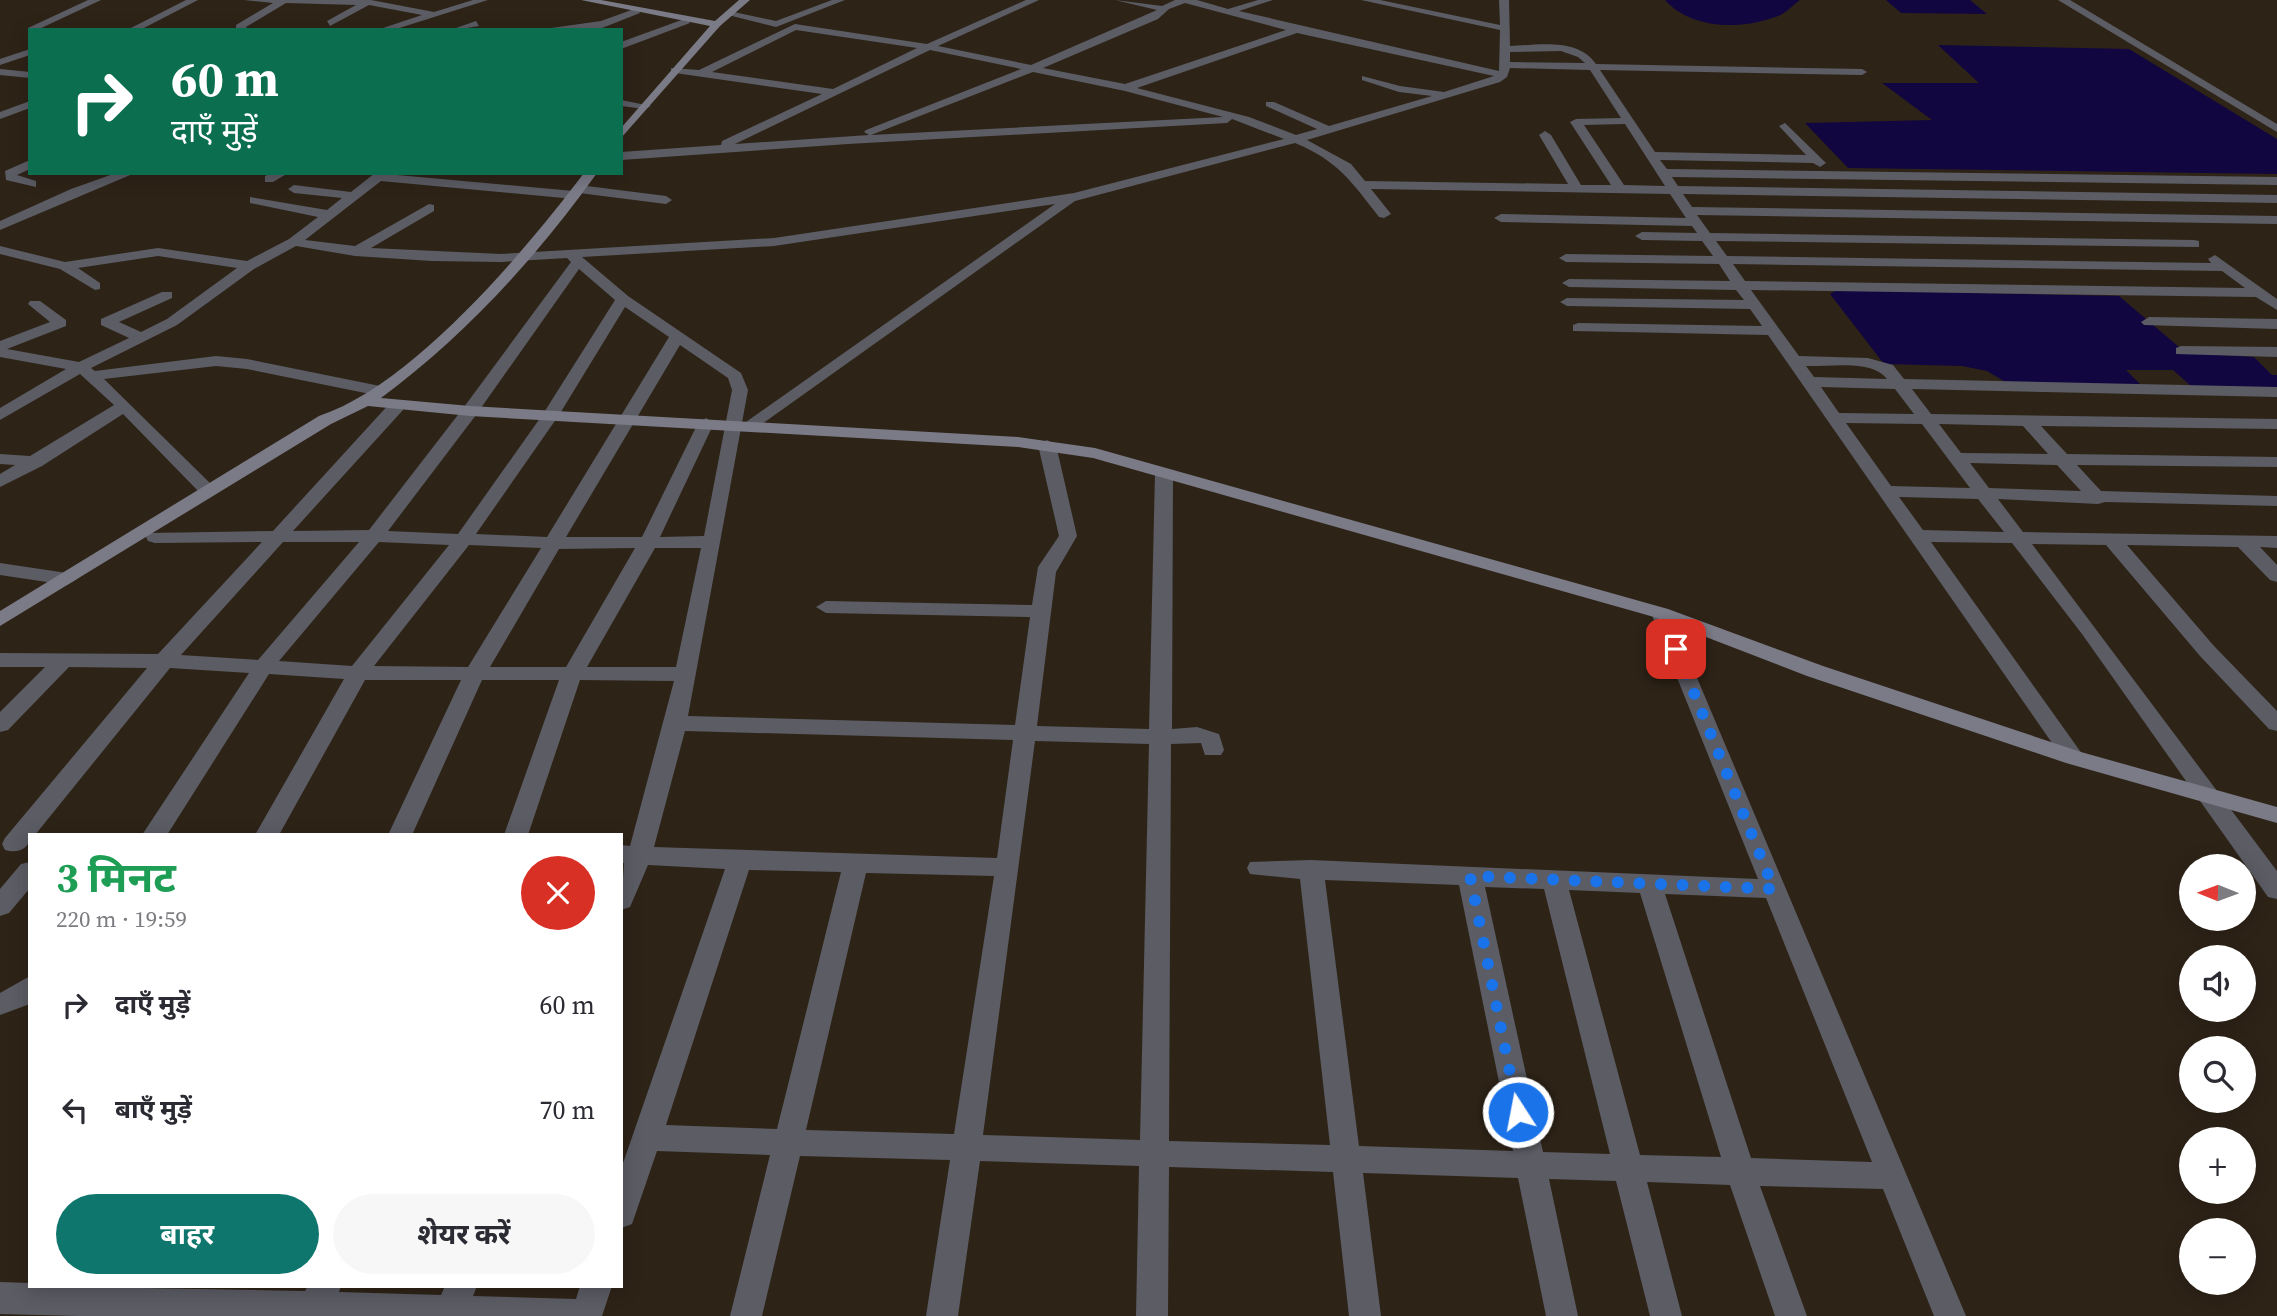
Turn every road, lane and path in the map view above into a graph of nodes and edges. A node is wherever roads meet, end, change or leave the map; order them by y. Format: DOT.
graph roads {
  1 [pos="96,0"];
  2 [pos="193,0"];
  3 [pos="249,0"];
  4 [pos="284,0"];
  5 [pos="483,0"];
  6 [pos="586,0"];
  7 [pos="745,0"];
  8 [pos="840,0"];
  9 [pos="1034,0"];
  10 [pos="1120,0"];
  11 [pos="1184,0"];
  12 [pos="1268,0"];
  13 [pos="1366,0"];
  14 [pos="2063,0"];
  15 [pos="369,1"];
  16 [pos="1501,1"];
  17 [pos="1163,9"];
  18 [pos="637,10"];
  19 [pos="1228,11"];
  20 [pos="432,14"];
  21 [pos="729,14"];
  22 [pos="687,21"];
  23 [pos="330,23"];
  24 [pos="476,24"];
  25 [pos="600,24"];
  26 [pos="717,24"];
  27 [pos="776,24"];
  28 [pos="795,27"];
  29 [pos="33,28"];
  30 [pos="136,28"];
  31 [pos="240,28"];
  32 [pos="388,28"];
  33 [pos="465,28"];
  34 [pos="561,28"];
  35 [pos="592,28"];
  36 [pos="1502,28"];
  37 [pos="1296,30"];
  38 [pos="623,45"];
  39 [pos="928,47"];
  40 [pos="28,53"];
  41 [pos="0,62"];
  42 [pos="1504,63"];
  43 [pos="1593,67"];
  44 [pos="1029,69"];
  45 [pos="28,70"];
  46 [pos="675,70"];
  47 [pos="0,72"];
  48 [pos="1862,72"];
  49 [pos="702,73"];
  50 [pos="18,74"];
  51 [pos="28,75"];
  52 [pos="1366,78"];
  53 [pos="1126,88"];
  54 [pos="833,92"];
  55 [pos="1455,95"];
  56 [pos="623,103"];
  57 [pos="1270,104"];
  58 [pos="28,105"];
  59 [pos="645,106"];
  60 [pos="0,116"];
  61 [pos="28,119"];
  62 [pos="1245,119"];
  63 [pos="1626,121"];
  64 [pos="1785,126"];
  65 [pos="2277,129"];
  66 [pos="1329,130"];
  67 [pos="623,133"];
  68 [pos="1545,135"];
  69 [pos="1296,139"];
  70 [pos="848,140"];
  71 [pos="1649,147"];
  72 [pos="718,148"];
  73 [pos="623,156"];
  74 [pos="1816,159"];
  75 [pos="28,165"];
  76 [pos="1663,173"];
  77 [pos="123,175"];
  78 [pos="382,175"];
  79 [pos="590,175"];
  80 [pos="1831,175"];
  81 [pos="2110,179"];
  82 [pos="2277,181"];
  83 [pos="32,184"];
  84 [pos="1362,185"];
  85 [pos="293,189"];
  86 [pos="1578,190"];
  87 [pos="1621,191"];
  88 [pos="577,192"];
  89 [pos="1675,192"];
  90 [pos="356,197"];
  91 [pos="1074,197"];
  92 [pos="2134,197"];
  93 [pos="255,200"];
  94 [pos="666,200"];
  95 [pos="2277,200"];
  96 [pos="429,208"];
  97 [pos="1384,214"];
  98 [pos="330,215"];
  99 [pos="1692,216"];
  100 [pos="1501,218"];
  101 [pos="2161,218"];
  102 [pos="2277,220"];
  103 [pos="0,226"];
  104 [pos="2177,230"];
  105 [pos="2277,232"];
  106 [pos="1642,236"];
  107 [pos="1707,237"];
  108 [pos="294,242"];
  109 [pos="2194,244"];
  110 [pos="0,250"];
  111 [pos="355,252"];
  112 [pos="574,257"];
  113 [pos="1566,258"];
  114 [pos="523,259"];
  115 [pos="1725,261"];
  116 [pos="65,266"];
  117 [pos="249,266"];
  118 [pos="2225,267"];
  119 [pos="1569,283"];
  120 [pos="1740,284"];
  121 [pos="95,286"];
  122 [pos="2260,293"];
  123 [pos="167,295"];
  124 [pos="623,299"];
  125 [pos="1567,302"];
  126 [pos="35,304"];
  127 [pos="1755,305"];
  128 [pos="2277,306"];
  129 [pos="2149,322"];
  130 [pos="2277,324"];
  131 [pos="1578,328"];
  132 [pos="1772,331"];
  133 [pos="678,335"];
  134 [pos="140,338"];
  135 [pos="0,346"];
  136 [pos="2181,351"];
  137 [pos="0,352"];
  138 [pos="2277,352"];
  139 [pos="1793,361"];
  140 [pos="87,371"];
  141 [pos="1808,382"];
  142 [pos="1899,384"];
  143 [pos="2277,392"];
  144 [pos="372,396"];
  145 [pos="124,405"];
  146 [pos="397,406"];
  147 [pos="470,411"];
  148 [pos="0,415"];
  149 [pos="551,415"];
  150 [pos="338,416"];
  151 [pos="1833,418"];
  152 [pos="628,419"];
  153 [pos="1926,419"];
  154 [pos="2027,420"];
  155 [pos="706,423"];
  156 [pos="2277,424"];
  157 [pos="743,425"];
  158 [pos="1047,445"];
  159 [pos="1956,458"];
  160 [pos="0,459"];
  161 [pos="2063,460"];
  162 [pos="2277,462"];
  163 [pos="36,463"];
  164 [pos="1164,474"];
  165 [pos="0,482"];
  166 [pos="208,491"];
  167 [pos="1884,491"];
  168 [pos="1983,495"];
  169 [pos="2098,499"];
  170 [pos="2277,501"];
  171 [pos="374,536"];
  172 [pos="155,537"];
  173 [pos="1915,537"];
  174 [pos="2018,537"];
  175 [pos="276,538"];
  176 [pos="2111,539"];
  177 [pos="463,540"];
  178 [pos="710,542"];
  179 [pos="2244,542"];
  180 [pos="2277,542"];
  181 [pos="556,543"];
  182 [pos="648,543"];
  183 [pos="0,569"];
  184 [pos="2277,576"];
  185 [pos="66,579"];
  186 [pos="826,607"];
  187 [pos="1040,611"];
  188 [pos="1661,613"];
  189 [pos="0,621"];
  190 [pos="0,635"];
  191 [pos="0,660"];
  192 [pos="64,660"];
  193 [pos="164,662"];
  194 [pos="264,666"];
  195 [pos="358,673"];
  196 [pos="572,674"];
  197 [pos="684,674"];
  198 [pos="474,675"];
  199 [pos="676,723"];
  200 [pos="2277,724"];
  201 [pos="0,725"];
  202 [pos="1026,731"];
  203 [pos="1160,737"];
  204 [pos="1213,750"];
  205 [pos="2074,758"];
  206 [pos="2207,797"];
  207 [pos="2277,815"];
  208 [pos="155,833"];
  209 [pos="268,833"];
  210 [pos="401,833"];
  211 [pos="517,833"];
  212 [pos="15,844"];
  213 [pos="631,854"];
  214 [pos="740,861"];
  215 [pos="856,863"];
  216 [pos="1008,867"];
  217 [pos="1259,868"];
  218 [pos="1311,869"];
  219 [pos="28,874"];
  220 [pos="1470,876"];
  221 [pos="1554,879"];
  222 [pos="1648,883"];
  223 [pos="1774,889"];
  224 [pos="2277,890"];
  225 [pos="623,891"];
  226 [pos="0,906"];
  227 [pos="28,989"];
  228 [pos="0,1004"];
  229 [pos="648,1138"];
  230 [pos="788,1142"];
  231 [pos="966,1148"];
  232 [pos="1155,1153"];
  233 [pos="1345,1159"];
  234 [pos="1528,1165"];
  235 [pos="1626,1167"];
  236 [pos="1740,1171"];
  237 [pos="1893,1176"];
  238 [pos="623,1207"];
  239 [pos="595,1288"];
  240 [pos="320,1297"];
  241 [pos="0,1298"];
  242 [pos="456,1299"];
  243 [pos="122,1309"];
  244 [pos="586,1316"];
  245 [pos="746,1316"];
  246 [pos="942,1316"];
  247 [pos="1152,1316"];
  248 [pos="1365,1316"];
  249 [pos="1562,1316"];
  250 [pos="1665,1316"];
  251 [pos="1791,1316"];
  252 [pos="1951,1316"];
  1 -- 29 [label="street"];
  2 -- 30 [label="street"];
  3 -- 4 [label="street"];
  4 -- 15 [label="street"];
  4 -- 31 [label="street"];
  5 -- 20 [label="street"];
  6 -- 18 [label="main road"];
  7 -- 21 [label="main road"];
  8 -- 27 [label="street"];
  9 -- 39 [label="street"];
  10 -- 17 [label="street"];
  11 -- 17 [label="street"];
  11 -- 19 [label="street"];
  12 -- 19 [label="street"];
  13 -- 36 [label="street"];
  14 -- 65 [label="street"];
  15 -- 20 [label="street"];
  15 -- 23 [label="street"];
  16 -- 36 [label="street"];
  17 -- 44 [label="street"];
  18 -- 22 [label="main road"];
  18 -- 25 [label="street"];
  19 -- 37 [label="street"];
  20 -- 32 [label="street"];
  21 -- 26 [label="main road"];
  21 -- 27 [label="street"];
  22 -- 26 [label="main road"];
  22 -- 38 [label="street"];
  24 -- 33 [label="street"];
  25 -- 34 [label="street"];
  25 -- 35 [label="street"];
  26 -- 46 [label="main road"];
  27 -- 28 [label="street"];
  28 -- 39 [label="street"];
  28 -- 49 [label="street"];
  36 -- 42 [label="street"];
  37 -- 42 [label="street"];
  37 -- 53 [label="street"];
  39 -- 44 [label="street"];
  39 -- 54 [label="street"];
  40 -- 41 [label="street"];
  42 -- 43 [label="street"];
  42 -- 55 [label="street"];
  43 -- 48 [label="street"];
  43 -- 63 [label="street"];
  44 -- 53 [label="street"];
  44 -- 70 [label="street"];
  45 -- 50 [label="street"];
  46 -- 49 [label="street"];
  46 -- 59 [label="main road"];
  47 -- 50 [label="street"];
  49 -- 54 [label="street"];
  50 -- 51 [label="street"];
  52 -- 55 [label="street"];
  53 -- 62 [label="street"];
  54 -- 72 [label="street"];
  55 -- 66 [label="street"];
  56 -- 59 [label="street"];
  57 -- 66 [label="street"];
  58 -- 60 [label="street"];
  59 -- 67 [label="main road"];
  60 -- 61 [label="street"];
  62 -- 69 [label="street"];
  62 -- 70 [label="street"];
  63 -- 71 [label="street"];
  63 -- 87 [label="street"];
  64 -- 74 [label="street"];
  66 -- 69 [label="street"];
  68 -- 86 [label="street"];
  69 -- 84 [label="street"];
  69 -- 91 [label="street"];
  70 -- 72 [label="street"];
  71 -- 74 [label="street"];
  71 -- 76 [label="street"];
  72 -- 73 [label="street"];
  74 -- 80 [label="street"];
  75 -- 83 [label="street"];
  76 -- 80 [label="street"];
  76 -- 89 [label="street"];
  77 -- 103 [label="street"];
  78 -- 88 [label="street"];
  78 -- 90 [label="street"];
  79 -- 88 [label="main road"];
  80 -- 81 [label="street"];
  81 -- 82 [label="street"];
  81 -- 92 [label="street"];
  84 -- 86 [label="street"];
  84 -- 97 [label="street"];
  85 -- 90 [label="street"];
  86 -- 87 [label="street"];
  87 -- 89 [label="street"];
  88 -- 94 [label="street"];
  88 -- 114 [label="main road"];
  89 -- 92 [label="street"];
  89 -- 99 [label="street"];
  90 -- 98 [label="street"];
  91 -- 112 [label="street"];
  91 -- 157 [label="street"];
  92 -- 95 [label="street"];
  92 -- 101 [label="street"];
  93 -- 98 [label="street"];
  96 -- 111 [label="street"];
  98 -- 108 [label="street"];
  99 -- 100 [label="street"];
  99 -- 101 [label="street"];
  99 -- 107 [label="street"];
  101 -- 102 [label="street"];
  101 -- 104 [label="street"];
  104 -- 105 [label="street"];
  104 -- 109 [label="street"];
  106 -- 107 [label="street"];
  107 -- 109 [label="street"];
  107 -- 115 [label="street"];
  108 -- 111 [label="street"];
  108 -- 117 [label="street"];
  109 -- 118 [label="street"];
  110 -- 116 [label="street"];
  111 -- 114 [label="street"];
  112 -- 114 [label="street"];
  112 -- 124 [label="street"];
  112 -- 147 [label="street"];
  113 -- 115 [label="street"];
  114 -- 144 [label="main road"];
  115 -- 118 [label="street"];
  115 -- 120 [label="street"];
  116 -- 117 [label="street"];
  116 -- 121 [label="street"];
  117 -- 134 [label="street"];
  118 -- 122 [label="street"];
  119 -- 120 [label="street"];
  120 -- 122 [label="street"];
  120 -- 127 [label="street"];
  122 -- 128 [label="street"];
  123 -- 134 [label="street"];
  124 -- 133 [label="street"];
  124 -- 149 [label="street"];
  125 -- 127 [label="street"];
  126 -- 135 [label="street"];
  127 -- 132 [label="street"];
  129 -- 130 [label="street"];
  131 -- 132 [label="street"];
  132 -- 139 [label="street"];
  133 -- 152 [label="street"];
  133 -- 157 [label="street"];
  134 -- 140 [label="street"];
  136 -- 138 [label="street"];
  137 -- 140 [label="street"];
  139 -- 141 [label="street"];
  139 -- 142 [label="street"];
  140 -- 144 [label="street"];
  140 -- 145 [label="street"];
  140 -- 148 [label="street"];
  141 -- 142 [label="street"];
  141 -- 151 [label="street"];
  142 -- 143 [label="street"];
  142 -- 153 [label="street"];
  144 -- 146 [label="main road"];
  144 -- 150 [label="main road"];
  145 -- 163 [label="street"];
  145 -- 166 [label="street"];
  146 -- 147 [label="main road"];
  146 -- 175 [label="street"];
  147 -- 149 [label="main road"];
  147 -- 171 [label="street"];
  149 -- 152 [label="main road"];
  149 -- 177 [label="street"];
  150 -- 166 [label="main road"];
  150 -- 172 [label="main road"];
  151 -- 153 [label="street"];
  151 -- 167 [label="street"];
  152 -- 155 [label="main road"];
  152 -- 181 [label="street"];
  153 -- 154 [label="street"];
  153 -- 159 [label="street"];
  154 -- 156 [label="street"];
  154 -- 161 [label="street"];
  155 -- 157 [label="main road"];
  155 -- 182 [label="street"];
  157 -- 158 [label="main road"];
  157 -- 178 [label="street"];
  158 -- 164 [label="main road"];
  158 -- 187 [label="street"];
  159 -- 161 [label="street"];
  159 -- 168 [label="street"];
  160 -- 163 [label="street"];
  161 -- 162 [label="street"];
  161 -- 169 [label="street"];
  163 -- 165 [label="street"];
  164 -- 188 [label="main road"];
  164 -- 203 [label="street"];
  166 -- 185 [label="main road"];
  167 -- 168 [label="street"];
  167 -- 173 [label="street"];
  168 -- 169 [label="street"];
  168 -- 174 [label="street"];
  169 -- 170 [label="street"];
  171 -- 175 [label="street"];
  171 -- 177 [label="street"];
  171 -- 194 [label="street"];
  172 -- 175 [label="street"];
  172 -- 190 [label="main road"];
  173 -- 174 [label="street"];
  173 -- 205 [label="street"];
  174 -- 176 [label="street"];
  174 -- 206 [label="street"];
  175 -- 193 [label="street"];
  176 -- 179 [label="street"];
  176 -- 200 [label="street"];
  177 -- 181 [label="street"];
  177 -- 195 [label="street"];
  178 -- 182 [label="street"];
  178 -- 197 [label="street"];
  179 -- 180 [label="street"];
  179 -- 184 [label="street"];
  181 -- 182 [label="street"];
  181 -- 198 [label="street"];
  182 -- 196 [label="street"];
  183 -- 185 [label="street"];
  185 -- 189 [label="main road"];
  186 -- 187 [label="street"];
  187 -- 202 [label="street"];
  188 -- 205 [label="main road"];
  188 -- 223 [label="street"];
  191 -- 192 [label="street"];
  192 -- 193 [label="street"];
  192 -- 201 [label="street"];
  193 -- 194 [label="street"];
  193 -- 212 [label="street"];
  194 -- 195 [label="street"];
  194 -- 208 [label="street"];
  195 -- 198 [label="street"];
  195 -- 209 [label="street"];
  196 -- 197 [label="street"];
  196 -- 198 [label="street"];
  196 -- 211 [label="street"];
  197 -- 199 [label="street"];
  198 -- 210 [label="street"];
  199 -- 202 [label="street"];
  199 -- 213 [label="street"];
  202 -- 203 [label="street"];
  202 -- 216 [label="street"];
  203 -- 204 [label="street"];
  203 -- 232 [label="street"];
  205 -- 206 [label="main road"];
  206 -- 207 [label="main road"];
  206 -- 224 [label="street"];
  213 -- 214 [label="street"];
  213 -- 225 [label="street"];
  214 -- 215 [label="street"];
  214 -- 229 [label="street"];
  215 -- 216 [label="street"];
  215 -- 230 [label="street"];
  216 -- 231 [label="street"];
  217 -- 218 [label="street"];
  218 -- 220 [label="street"];
  218 -- 233 [label="street"];
  219 -- 226 [label="street"];
  220 -- 221 [label="street"];
  220 -- 234 [label="street"];
  221 -- 222 [label="street"];
  221 -- 235 [label="street"];
  222 -- 223 [label="street"];
  222 -- 236 [label="street"];
  223 -- 237 [label="street"];
  227 -- 228 [label="street"];
  229 -- 230 [label="street"];
  229 -- 238 [label="street"];
  230 -- 231 [label="street"];
  230 -- 245 [label="street"];
  231 -- 232 [label="street"];
  231 -- 246 [label="street"];
  232 -- 233 [label="street"];
  232 -- 247 [label="street"];
  233 -- 234 [label="street"];
  233 -- 248 [label="street"];
  234 -- 235 [label="street"];
  234 -- 249 [label="street"];
  235 -- 236 [label="street"];
  235 -- 250 [label="street"];
  236 -- 237 [label="street"];
  236 -- 251 [label="street"];
  237 -- 252 [label="street"];
  239 -- 244 [label="street"];
  240 -- 242 [label="street"];
  240 -- 243 [label="street"];
  241 -- 243 [label="street"];
  242 -- 244 [label="street"];
}
